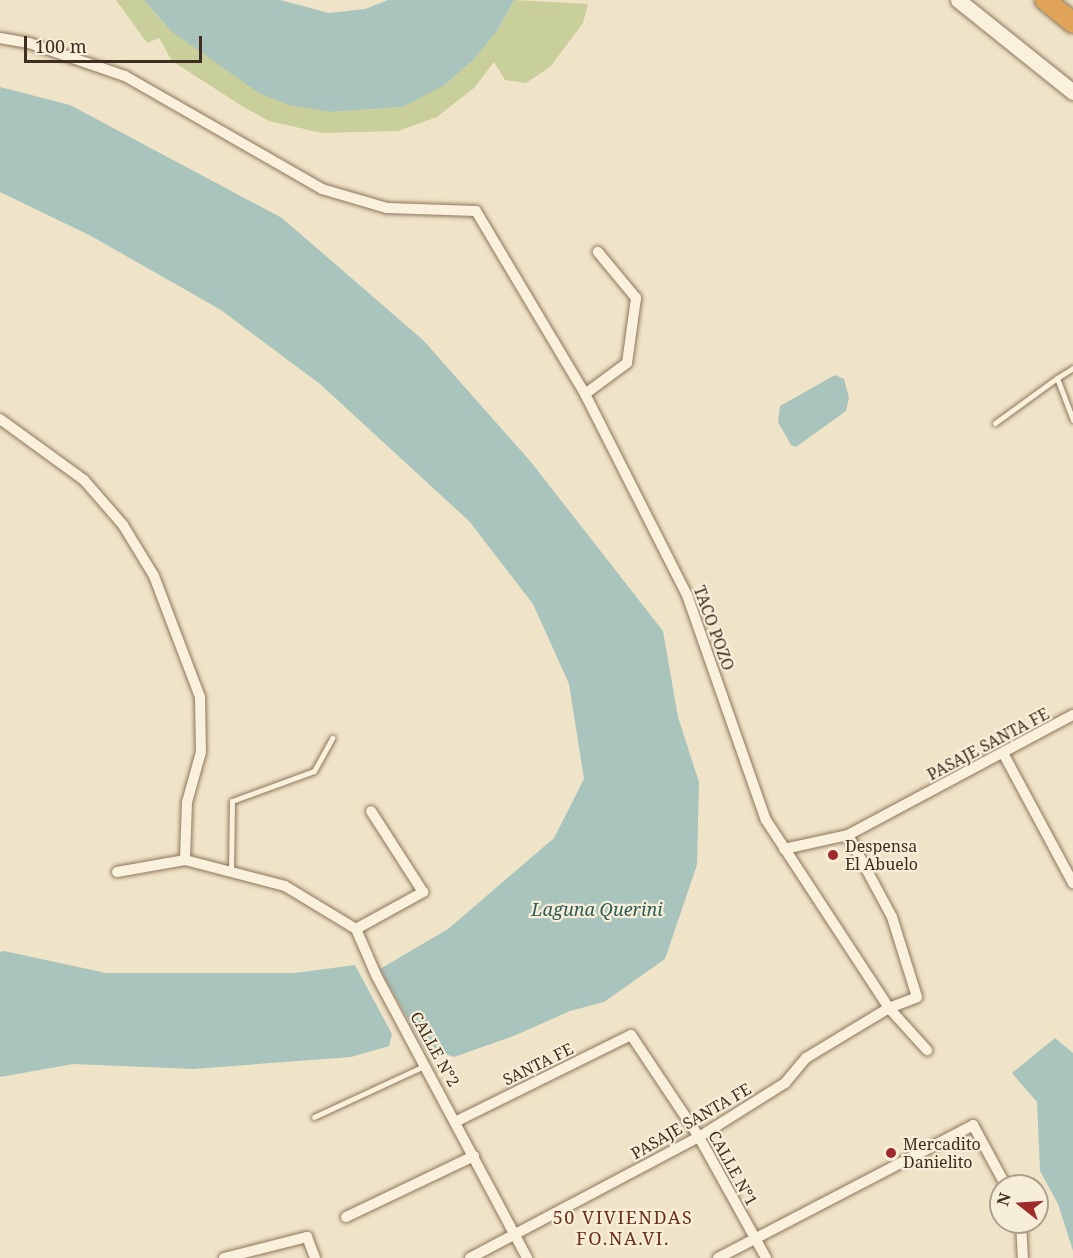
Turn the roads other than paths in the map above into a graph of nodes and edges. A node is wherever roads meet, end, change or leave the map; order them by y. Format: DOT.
graph roads {
  1 [pos="1045,0"];
  2 [pos="966,3"];
  3 [pos="1073,23"];
  4 [pos="0,38"];
  5 [pos="1073,92"];
  6 [pos="598,252"];
  7 [pos="1073,368"];
  8 [pos="1057,378"];
  9 [pos="585,394"];
  10 [pos="0,419"];
  11 [pos="1073,420"];
  12 [pos="995,423"];
  13 [pos="1073,715"];
  14 [pos="332,738"];
  15 [pos="1003,753"];
  16 [pos="371,811"];
  17 [pos="848,835"];
  18 [pos="784,849"];
  19 [pos="185,860"];
  20 [pos="117,872"];
  21 [pos="231,872"];
  22 [pos="1073,883"];
  23 [pos="356,929"];
  24 [pos="889,1008"];
  25 [pos="631,1035"];
  26 [pos="927,1050"];
  27 [pos="427,1065"];
  28 [pos="314,1117"];
  29 [pos="457,1121"];
  30 [pos="699,1137"];
  31 [pos="474,1156"];
  32 [pos="1000,1174"];
  33 [pos="346,1217"];
  34 [pos="514,1234"];
  35 [pos="1022,1234"];
  36 [pos="755,1238"];
  37 [pos="224,1258"];
  38 [pos="315,1258"];
  39 [pos="470,1258"];
  40 [pos="527,1258"];
  41 [pos="718,1258"];
  42 [pos="766,1258"];
  43 [pos="1023,1258"];
  1 -- 3 [label="highway"];
  2 -- 5 [label="street"];
  4 -- 9 [label="street, TACO POZO"];
  6 -- 9 [label="street"];
  7 -- 8 [label="lane"];
  8 -- 11 [label="lane"];
  8 -- 12 [label="lane"];
  9 -- 18 [label="street, TACO POZO"];
  10 -- 19 [label="street"];
  13 -- 15 [label="street, PASAJE SANTA FE"];
  14 -- 21 [label="lane"];
  15 -- 17 [label="street, PASAJE SANTA FE"];
  15 -- 22 [label="street"];
  16 -- 23 [label="street"];
  17 -- 18 [label="street, PASAJE SANTA FE"];
  17 -- 24 [label="street, PASAJE SANTA FE"];
  18 -- 24 [label="street, TACO POZO"];
  19 -- 20 [label="street"];
  19 -- 21 [label="street"];
  21 -- 23 [label="street"];
  23 -- 27 [label="street, CALLE N°2"];
  24 -- 26 [label="street, TACO POZO"];
  24 -- 30 [label="street, PASAJE SANTA FE"];
  25 -- 29 [label="street, SANTA FE"];
  25 -- 30 [label="street, CALLE N°1"];
  27 -- 28 [label="lane"];
  27 -- 29 [label="street, CALLE N°2"];
  29 -- 31 [label="street, CALLE N°2"];
  30 -- 34 [label="street, PASAJE SANTA FE"];
  30 -- 36 [label="street, CALLE N°1"];
  31 -- 33 [label="street"];
  31 -- 34 [label="street, CALLE N°2"];
  32 -- 36 [label="street"];
  34 -- 39 [label="street, PASAJE SANTA FE"];
  34 -- 40 [label="street, CALLE N°2"];
  35 -- 43 [label="street"];
  36 -- 41 [label="street"];
  36 -- 42 [label="street, CALLE N°1"];
  37 -- 38 [label="street"];
}
